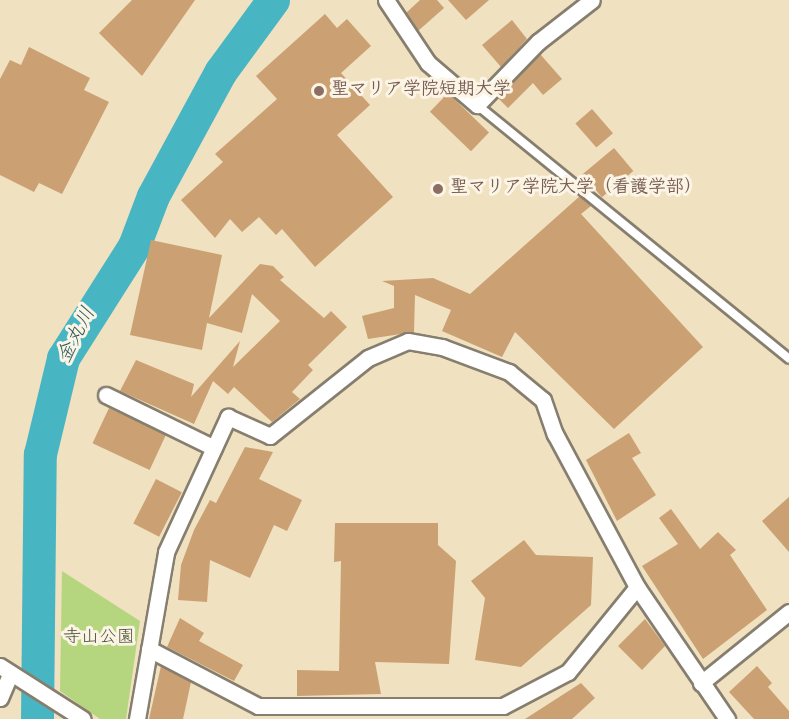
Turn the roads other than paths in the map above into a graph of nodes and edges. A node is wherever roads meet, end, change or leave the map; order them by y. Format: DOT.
graph roads {
  1 [pos="386,0"];
  2 [pos="592,0"];
  3 [pos="477,105"];
  4 [pos="789,359"];
  5 [pos="106,395"];
  6 [pos="214,448"];
  7 [pos="637,587"];
  8 [pos="789,612"];
  9 [pos="149,649"];
  10 [pos="5,671"];
  11 [pos="701,683"];
  12 [pos="0,698"];
  13 [pos="501,712"];
  14 [pos="83,719"];
  15 [pos="137,719"];
  16 [pos="727,719"];
  1 -- 3 [label="street"];
  2 -- 3 [label="street"];
  3 -- 4 [label="lane"];
  5 -- 6 [label="street"];
  6 -- 7 [label="street"];
  6 -- 9 [label="street"];
  7 -- 11 [label="street"];
  7 -- 13 [label="street"];
  8 -- 11 [label="street"];
  9 -- 13 [label="street"];
  9 -- 15 [label="street"];
  10 -- 12 [label="street"];
  10 -- 14 [label="street"];
  11 -- 16 [label="street"];
}
